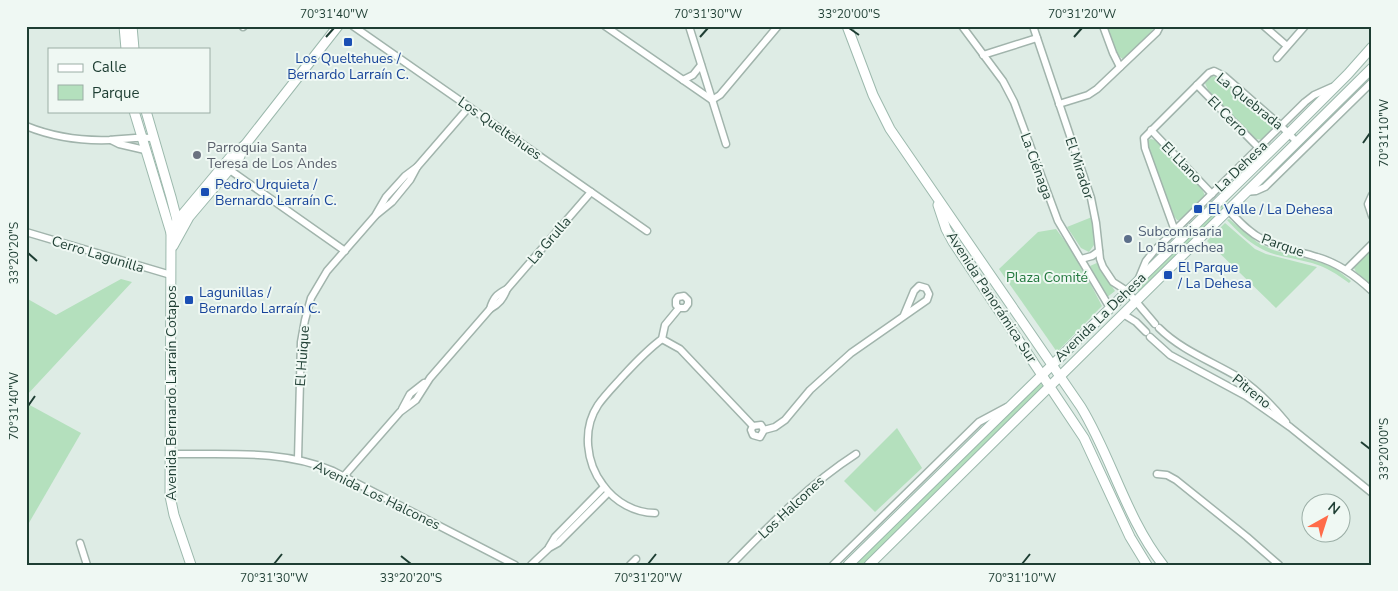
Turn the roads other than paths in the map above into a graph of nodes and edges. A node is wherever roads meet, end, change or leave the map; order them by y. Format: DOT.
graph roads {
  1 [pos="124,26"];
  2 [pos="132,26"];
  3 [pos="338,26"];
  4 [pos="353,26"];
  5 [pos="605,26"];
  6 [pos="689,26"];
  7 [pos="778,26"];
  8 [pos="847,26"];
  9 [pos="962,26"];
  10 [pos="1033,26"];
  11 [pos="1103,26"];
  12 [pos="1160,26"];
  13 [pos="1264,26"];
  14 [pos="1304,26"];
  15 [pos="1037,38"];
  16 [pos="1287,46"];
  17 [pos="1372,47"];
  18 [pos="126,48"];
  19 [pos="134,48"];
  20 [pos="983,55"];
  21 [pos="1277,58"];
  22 [pos="701,65"];
  23 [pos="1120,67"];
  24 [pos="1372,68"];
  25 [pos="683,80"];
  26 [pos="1372,82"];
  27 [pos="1197,85"];
  28 [pos="1336,86"];
  29 [pos="712,100"];
  30 [pos="1059,104"];
  31 [pos="469,107"];
  32 [pos="134,112"];
  33 [pos="146,112"];
  34 [pos="26,126"];
  35 [pos="1281,126"];
  36 [pos="1151,130"];
  37 [pos="1288,133"];
  38 [pos="142,137"];
  39 [pos="153,138"];
  40 [pos="111,140"];
  41 [pos="1297,142"];
  42 [pos="726,144"];
  43 [pos="1259,148"];
  44 [pos="145,150"];
  45 [pos="227,167"];
  46 [pos="591,192"];
  47 [pos="933,192"];
  48 [pos="1244,192"];
  49 [pos="1212,194"];
  50 [pos="1372,195"];
  51 [pos="171,197"];
  52 [pos="195,200"];
  53 [pos="1227,210"];
  54 [pos="1372,216"];
  55 [pos="177,221"];
  56 [pos="1175,230"];
  57 [pos="647,231"];
  58 [pos="26,232"];
  59 [pos="173,241"];
  60 [pos="1372,244"];
  61 [pos="344,251"];
  62 [pos="1099,251"];
  63 [pos="1081,259"];
  64 [pos="1346,270"];
  65 [pos="171,275"];
  66 [pos="1138,281"];
  67 [pos="1127,291"];
  68 [pos="1372,291"];
  69 [pos="1136,301"];
  70 [pos="679,308"];
  71 [pos="1110,308"];
  72 [pos="1123,314"];
  73 [pos="904,315"];
  74 [pos="662,339"];
  75 [pos="1209,361"];
  76 [pos="1052,364"];
  77 [pos="1203,373"];
  78 [pos="1042,374"];
  79 [pos="1060,376"];
  80 [pos="1051,386"];
  81 [pos="1010,405"];
  82 [pos="753,426"];
  83 [pos="1290,427"];
  84 [pos="764,430"];
  85 [pos="170,454"];
  86 [pos="856,454"];
  87 [pos="945,455"];
  88 [pos="298,459"];
  89 [pos="952,463"];
  90 [pos="1158,474"];
  91 [pos="344,476"];
  92 [pos="606,490"];
  93 [pos="1372,493"];
  94 [pos="655,514"];
  95 [pos="856,542"];
  96 [pos="80,543"];
  97 [pos="1151,548"];
  98 [pos="864,549"];
  99 [pos="1140,554"];
  100 [pos="1271,558"];
  101 [pos="636,559"];
  102 [pos="87,565"];
  103 [pos="191,565"];
  104 [pos="515,565"];
  105 [pos="531,565"];
  106 [pos="630,565"];
  107 [pos="730,565"];
  108 [pos="833,565"];
  109 [pos="848,565"];
  110 [pos="869,565"];
  111 [pos="1147,565"];
  112 [pos="1163,565"];
  113 [pos="1265,565"];
  114 [pos="1279,565"];
  1 -- 18 [label="street"];
  2 -- 19 [label="street"];
  3 -- 45 [label="street, Avenida Bernardo Larraín Cotapos"];
  4 -- 31 [label="street, Los Queltehues"];
  5 -- 25 [label="street"];
  6 -- 22 [label="street"];
  7 -- 29 [label="street"];
  8 -- 47 [label="street, Avenida Panorámica Sur"];
  9 -- 20 [label="street, La Ciénaga"];
  10 -- 15 [label="street, El Mirador"];
  11 -- 23 [label="street"];
  12 -- 23 [label="street"];
  13 -- 16 [label="street"];
  14 -- 16 [label="street"];
  15 -- 20 [label="street"];
  15 -- 30 [label="street, El Mirador"];
  16 -- 21 [label="street"];
  17 -- 28 [label="street, Avenida La Dehesa"];
  20 -- 63 [label="street, La Ciénaga"];
  22 -- 25 [label="street"];
  22 -- 29 [label="street"];
  23 -- 30 [label="street"];
  24 -- 41 [label="street, Avenida La Dehesa"];
  25 -- 29 [label="street"];
  26 -- 48 [label="street, Avenida La Dehesa"];
  27 -- 35 [label="street, La Quebrada"];
  27 -- 36 [label="street, La Quebrada"];
  27 -- 43 [label="street, El Cerro"];
  28 -- 35 [label="street, La Dehesa"];
  28 -- 37 [label="street, Avenida La Dehesa"];
  29 -- 42 [label="street"];
  30 -- 62 [label="street, El Mirador"];
  31 -- 46 [label="street, Los Queltehues"];
  31 -- 61 [label="street, El Huique"];
  32 -- 38 [label="street"];
  33 -- 39 [label="street"];
  34 -- 40 [label="street"];
  35 -- 37 [label="street, La Quebrada"];
  35 -- 43 [label="street, La Dehesa"];
  36 -- 49 [label="street, El Llano"];
  36 -- 56 [label="street"];
  37 -- 41 [label="street, La Quebrada"];
  37 -- 66 [label="street, Avenida La Dehesa"];
  38 -- 39 [label="street"];
  38 -- 40 [label="street"];
  38 -- 44 [label="street"];
  39 -- 51 [label="street"];
  40 -- 44 [label="street"];
  41 -- 48 [label="street, Avenida La Dehesa"];
  43 -- 49 [label="street, La Dehesa"];
  44 -- 59 [label="street"];
  45 -- 52 [label="street, Avenida Bernardo Larraín Cotapos"];
  45 -- 59 [label="street, Avenida Bernardo Larraín Cotapos"];
  45 -- 61 [label="street"];
  46 -- 57 [label="street, Los Queltehues"];
  46 -- 91 [label="street, La Grulla"];
  47 -- 76 [label="street, Avenida Panorámica Sur"];
  47 -- 78 [label="street, Avenida Panorámica Sur"];
  48 -- 53 [label="street, Avenida La Dehesa"];
  49 -- 56 [label="street, La Dehesa"];
  50 -- 54 [label="street"];
  51 -- 52 [label="street"];
  51 -- 55 [label="street"];
  52 -- 55 [label="street, Avenida Bernardo Larraín Cotapos"];
  53 -- 64 [label="street, Parque"];
  53 -- 69 [label="street, Avenida La Dehesa"];
  55 -- 59 [label="street, Avenida Bernardo Larraín Cotapos"];
  56 -- 66 [label="street, La Dehesa"];
  58 -- 65 [label="street, Cerro Lagunilla"];
  59 -- 65 [label="street, Avenida Bernardo Larraín Cotapos"];
  60 -- 64 [label="street"];
  61 -- 88 [label="street, El Huique"];
  62 -- 63 [label="street"];
  62 -- 67 [label="street, El Mirador"];
  63 -- 71 [label="street, La Ciénaga"];
  64 -- 68 [label="street, Parque"];
  65 -- 85 [label="street, Avenida Bernardo Larraín Cotapos"];
  66 -- 67 [label="street, Avenida La Dehesa"];
  67 -- 69 [label="street, El Mirador"];
  67 -- 71 [label="street, Avenida La Dehesa"];
  69 -- 72 [label="street, Avenida La Dehesa"];
  69 -- 75 [label="street, Pitreno"];
  70 -- 74 [label="street"];
  71 -- 76 [label="street, Avenida La Dehesa"];
  72 -- 77 [label="street, Pitreno"];
  72 -- 79 [label="street, Avenida La Dehesa"];
  73 -- 73 [label="street"];
  73 -- 84 [label="street"];
  74 -- 82 [label="street"];
  74 -- 92 [label="street"];
  75 -- 77 [label="street"];
  75 -- 83 [label="street, Pitreno"];
  76 -- 78 [label="street, Avenida La Dehesa"];
  76 -- 79 [label="street, Avenida Panorámica Sur"];
  77 -- 83 [label="street, Pitreno"];
  78 -- 80 [label="street, Avenida Panorámica Sur"];
  78 -- 81 [label="street, Avenida La Dehesa"];
  79 -- 80 [label="street, Avenida La Dehesa"];
  79 -- 97 [label="street, Avenida Panorámica Sur"];
  80 -- 99 [label="street, Avenida Panorámica Sur"];
  80 -- 110 [label="street, Avenida La Dehesa"];
  81 -- 87 [label="street"];
  81 -- 89 [label="street, Avenida La Dehesa"];
  82 -- 84 [label="street"];
  82 -- 84 [label="street"];
  83 -- 93 [label="street, Pitreno"];
  85 -- 88 [label="street, Avenida Los Halcones"];
  85 -- 103 [label="street, Avenida Bernardo Larraín Cotapos"];
  86 -- 107 [label="street, Los Halcones"];
  87 -- 89 [label="street"];
  87 -- 95 [label="street"];
  88 -- 91 [label="street, Avenida Los Halcones"];
  89 -- 98 [label="street, Avenida La Dehesa"];
  90 -- 100 [label="street"];
  91 -- 104 [label="street, Avenida Los Halcones"];
  92 -- 94 [label="street"];
  92 -- 105 [label="street"];
  95 -- 98 [label="street"];
  95 -- 108 [label="street"];
  96 -- 102 [label="street"];
  97 -- 99 [label="street"];
  97 -- 112 [label="street, Avenida Panorámica Sur"];
  98 -- 109 [label="street, Avenida La Dehesa"];
  99 -- 111 [label="street, Avenida Panorámica Sur"];
  100 -- 113 [label="street"];
  100 -- 114 [label="street"];
  101 -- 106 [label="street"];
}
